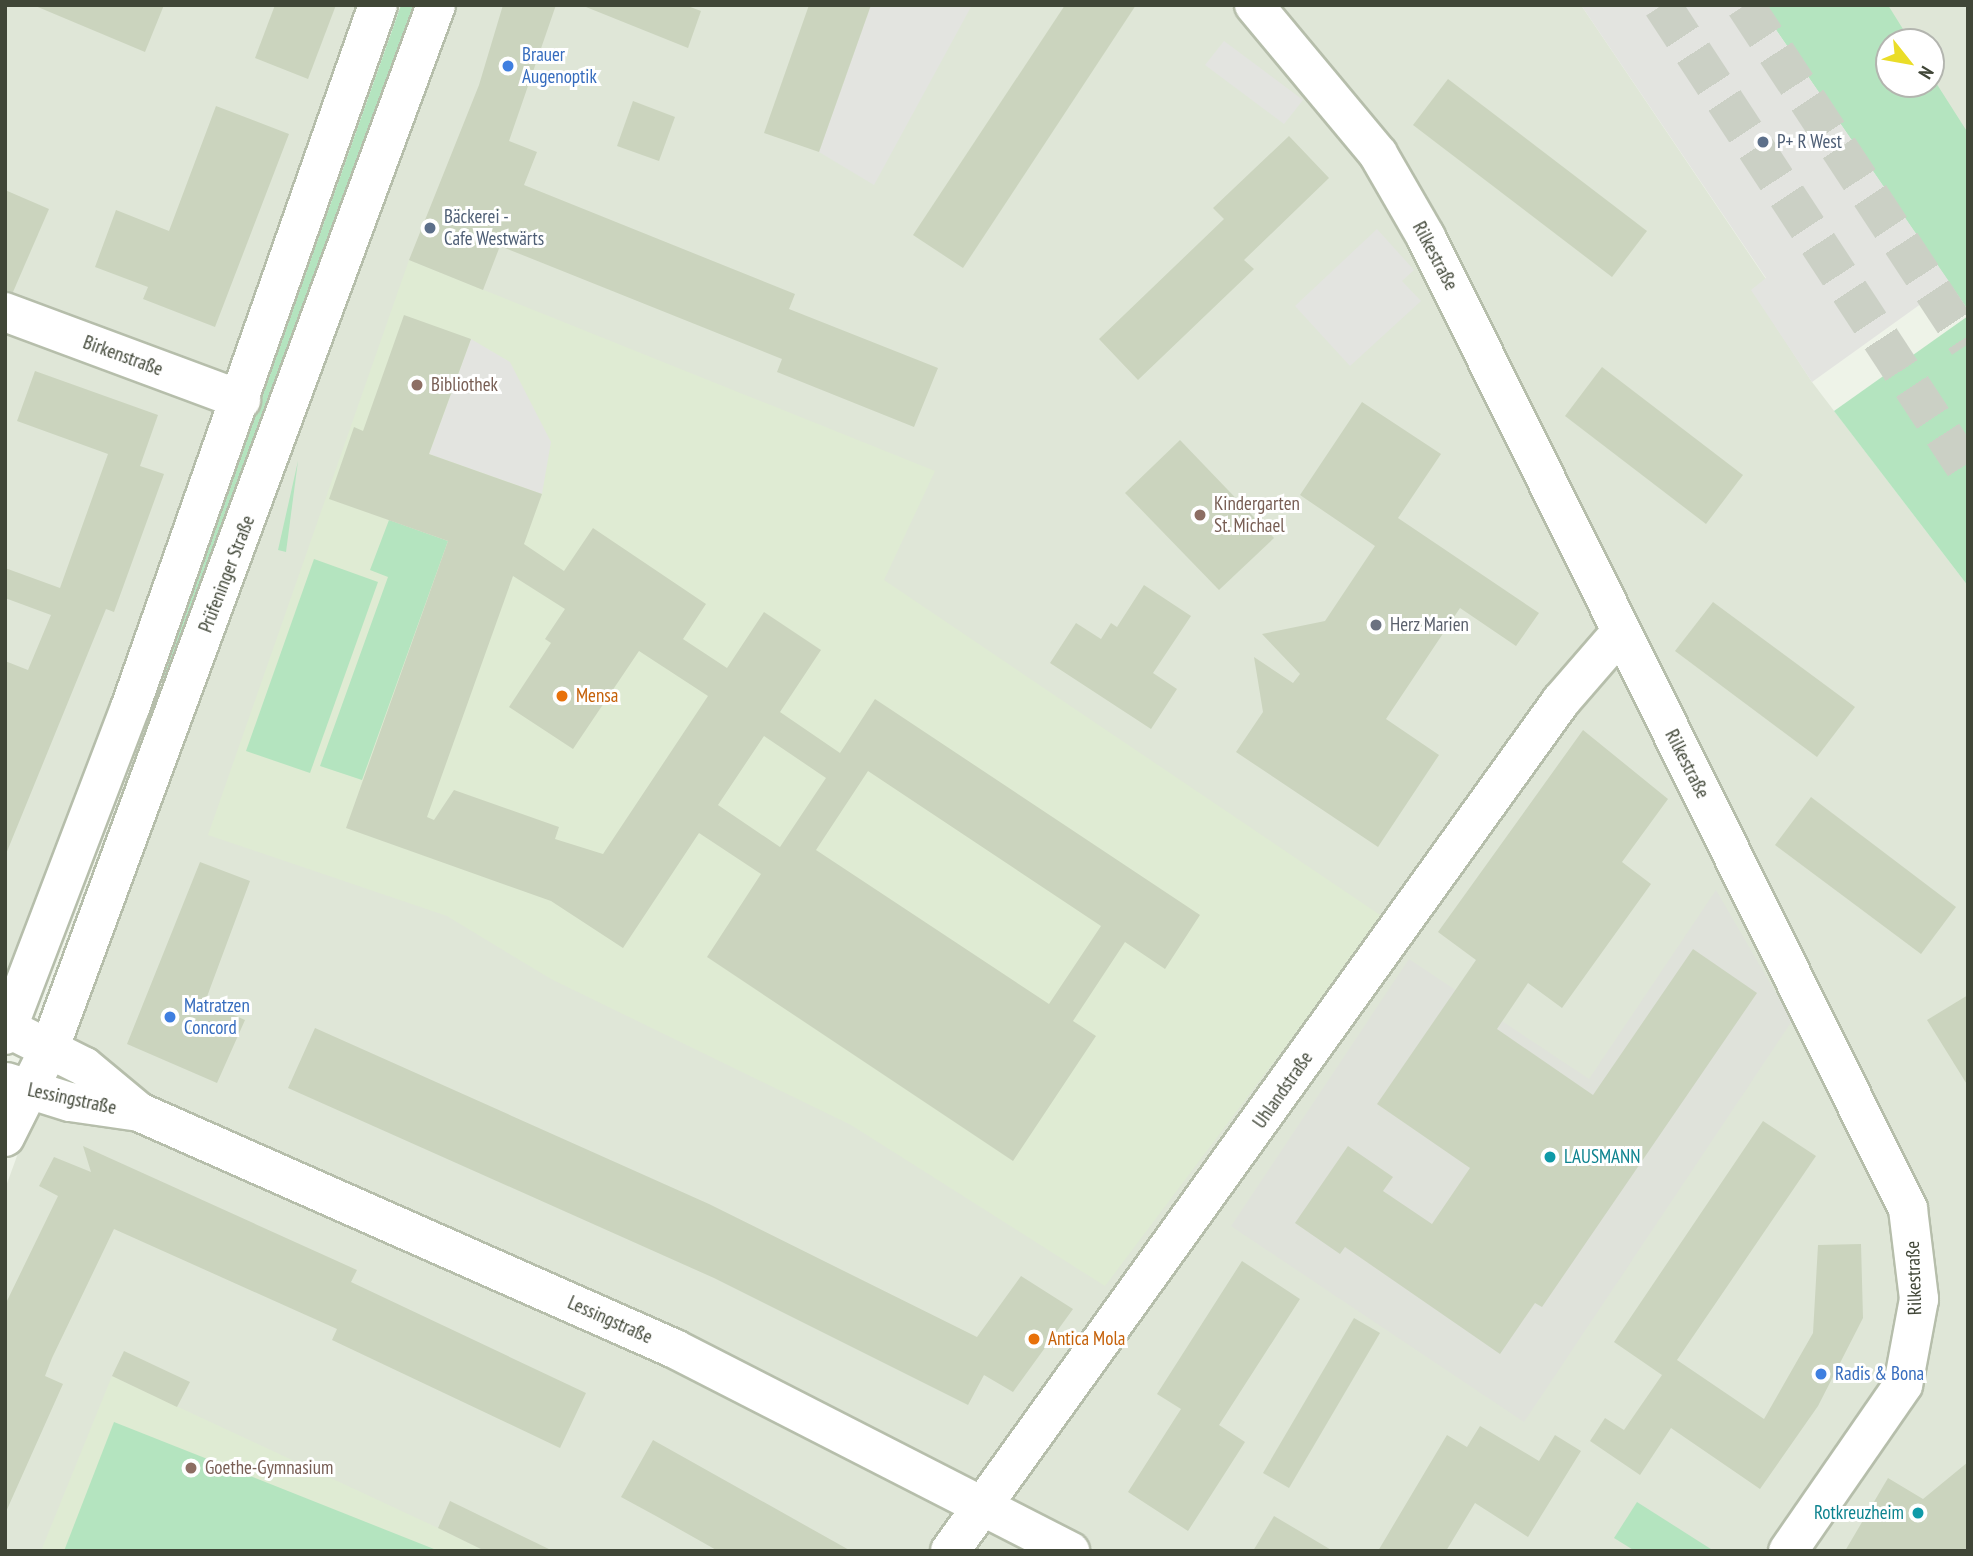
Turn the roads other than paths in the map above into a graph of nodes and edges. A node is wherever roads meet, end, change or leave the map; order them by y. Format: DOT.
graph roads {
  1 [pos="378,5"];
  2 [pos="436,5"];
  3 [pos="1254,5"];
  4 [pos="5,312"];
  5 [pos="241,400"];
  6 [pos="1620,633"];
  7 [pos="6,1030"];
  8 [pos="50,1047"];
  9 [pos="17,1087"];
  10 [pos="139,1112"];
  11 [pos="5,1137"];
  12 [pos="985,1502"];
  13 [pos="950,1551"];
  14 [pos="1070,1551"];
  15 [pos="1788,1551"];
  1 -- 5 [label="street"];
  2 -- 8 [label="street, Prüfeninger Straße"];
  3 -- 6 [label="street, Rilkestraße"];
  4 -- 5 [label="street, Birkenstraße"];
  5 -- 7 [label="street"];
  6 -- 12 [label="street, Uhlandstraße"];
  6 -- 15 [label="street, Rilkestraße"];
  7 -- 8 [label="street, Lessingstraße"];
  8 -- 9 [label="street, Prüfeninger Straße"];
  8 -- 10 [label="street, Lessingstraße"];
  9 -- 10 [label="street, Lessingstraße"];
  9 -- 11 [label="street, Prüfeninger Straße"];
  10 -- 12 [label="street, Lessingstraße"];
  12 -- 13 [label="street, Uhlandstraße"];
  12 -- 14 [label="street, Lessingstraße"];
}
